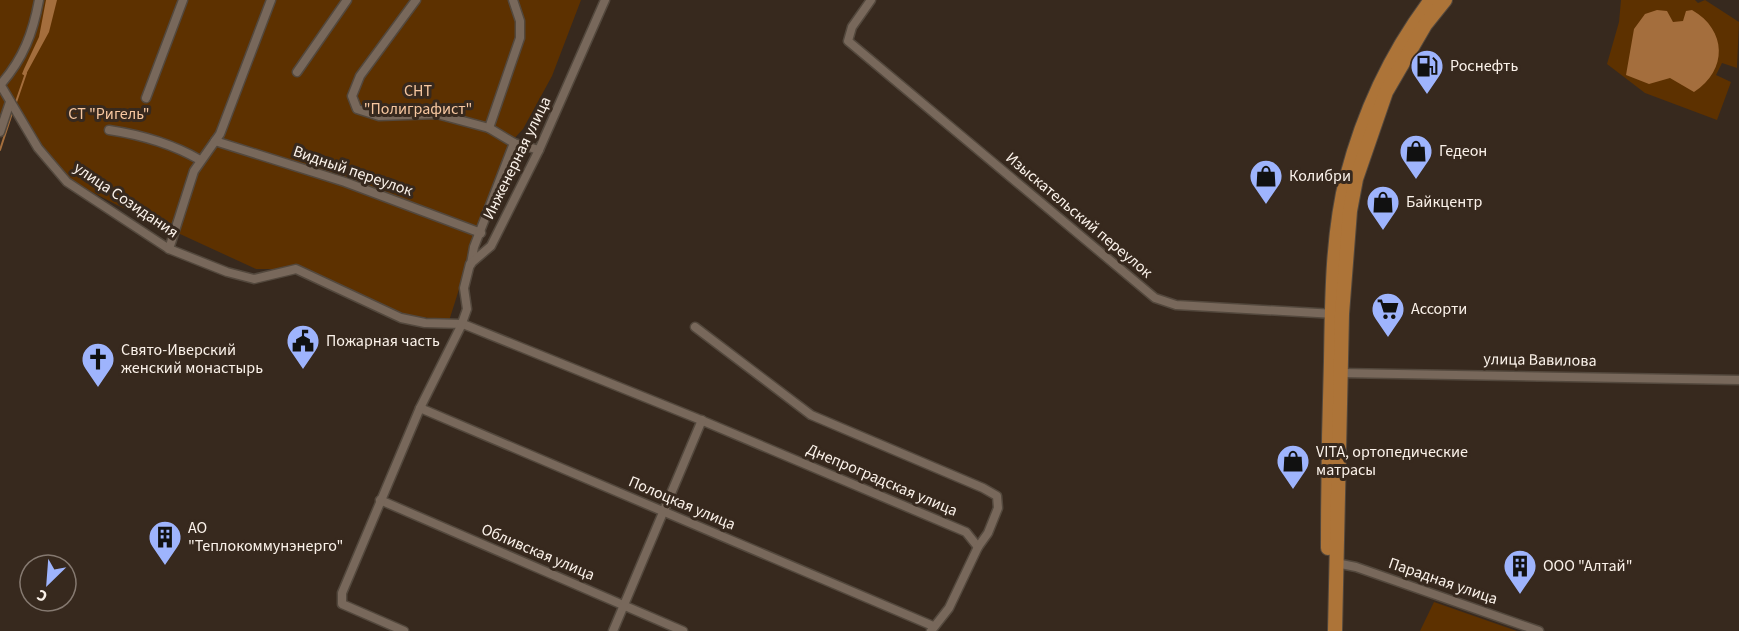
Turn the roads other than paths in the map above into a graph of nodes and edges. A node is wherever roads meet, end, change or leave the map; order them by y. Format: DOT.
graph roads {
  1 [pos="39,0"];
  2 [pos="183,0"];
  3 [pos="271,0"];
  4 [pos="347,0"];
  5 [pos="416,0"];
  6 [pos="513,0"];
  7 [pos="604,0"];
  8 [pos="871,0"];
  9 [pos="1431,0"];
  10 [pos="1444,0"];
  11 [pos="297,72"];
  12 [pos="0,84"];
  13 [pos="146,98"];
  14 [pos="10,102"];
  15 [pos="489,128"];
  16 [pos="109,130"];
  17 [pos="0,132"];
  18 [pos="215,141"];
  19 [pos="514,143"];
  20 [pos="539,150"];
  21 [pos="200,160"];
  22 [pos="481,233"];
  23 [pos="169,249"];
  24 [pos="471,264"];
  25 [pos="1337,314"];
  26 [pos="461,324"];
  27 [pos="695,327"];
  28 [pos="1341,373"];
  29 [pos="1739,380"];
  30 [pos="420,408"];
  31 [pos="702,420"];
  32 [pos="380,500"];
  33 [pos="663,511"];
  34 [pos="978,547"];
  35 [pos="1336,563"];
  36 [pos="624,605"];
  37 [pos="932,628"];
  38 [pos="404,631"];
  39 [pos="613,631"];
  40 [pos="683,631"];
  41 [pos="1326,631"];
  42 [pos="1335,631"];
  43 [pos="1539,631"];
  1 -- 12 [label="street"];
  2 -- 13 [label="street"];
  3 -- 18 [label="street"];
  4 -- 11 [label="street"];
  5 -- 15 [label="street"];
  6 -- 15 [label="street"];
  7 -- 20 [label="street, Инженерная улица"];
  8 -- 25 [label="street, Изыскательский переулок"];
  9 -- 25 [label="main road"];
  10 -- 25 [label="main road"];
  12 -- 14 [label="street, улица Созидания"];
  14 -- 17 [label="street"];
  14 -- 23 [label="street, улица Созидания"];
  15 -- 19 [label="street"];
  16 -- 21 [label="street"];
  18 -- 21 [label="street"];
  18 -- 22 [label="street, Видный переулок"];
  19 -- 20 [label="street"];
  19 -- 22 [label="street"];
  20 -- 24 [label="street, Инженерная улица"];
  21 -- 23 [label="street"];
  22 -- 24 [label="street"];
  23 -- 26 [label="street, улица Созидания"];
  24 -- 26 [label="street"];
  25 -- 28 [label="main road"];
  25 -- 41 [label="main road"];
  26 -- 30 [label="street"];
  26 -- 31 [label="street, Днепроградская улица"];
  27 -- 34 [label="street, Днепроградская улица"];
  28 -- 29 [label="street, улица Вавилова"];
  28 -- 35 [label="main road"];
  30 -- 32 [label="street"];
  30 -- 33 [label="street, Полоцкая улица"];
  31 -- 33 [label="street"];
  31 -- 34 [label="street, Днепроградская улица"];
  32 -- 36 [label="street, Обливская улица"];
  32 -- 38 [label="street"];
  33 -- 36 [label="street"];
  33 -- 37 [label="street, Полоцкая улица"];
  34 -- 37 [label="street"];
  35 -- 42 [label="main road"];
  35 -- 43 [label="street, Парадная улица"];
  36 -- 39 [label="street"];
  36 -- 40 [label="street, Обливская улица"];
}
